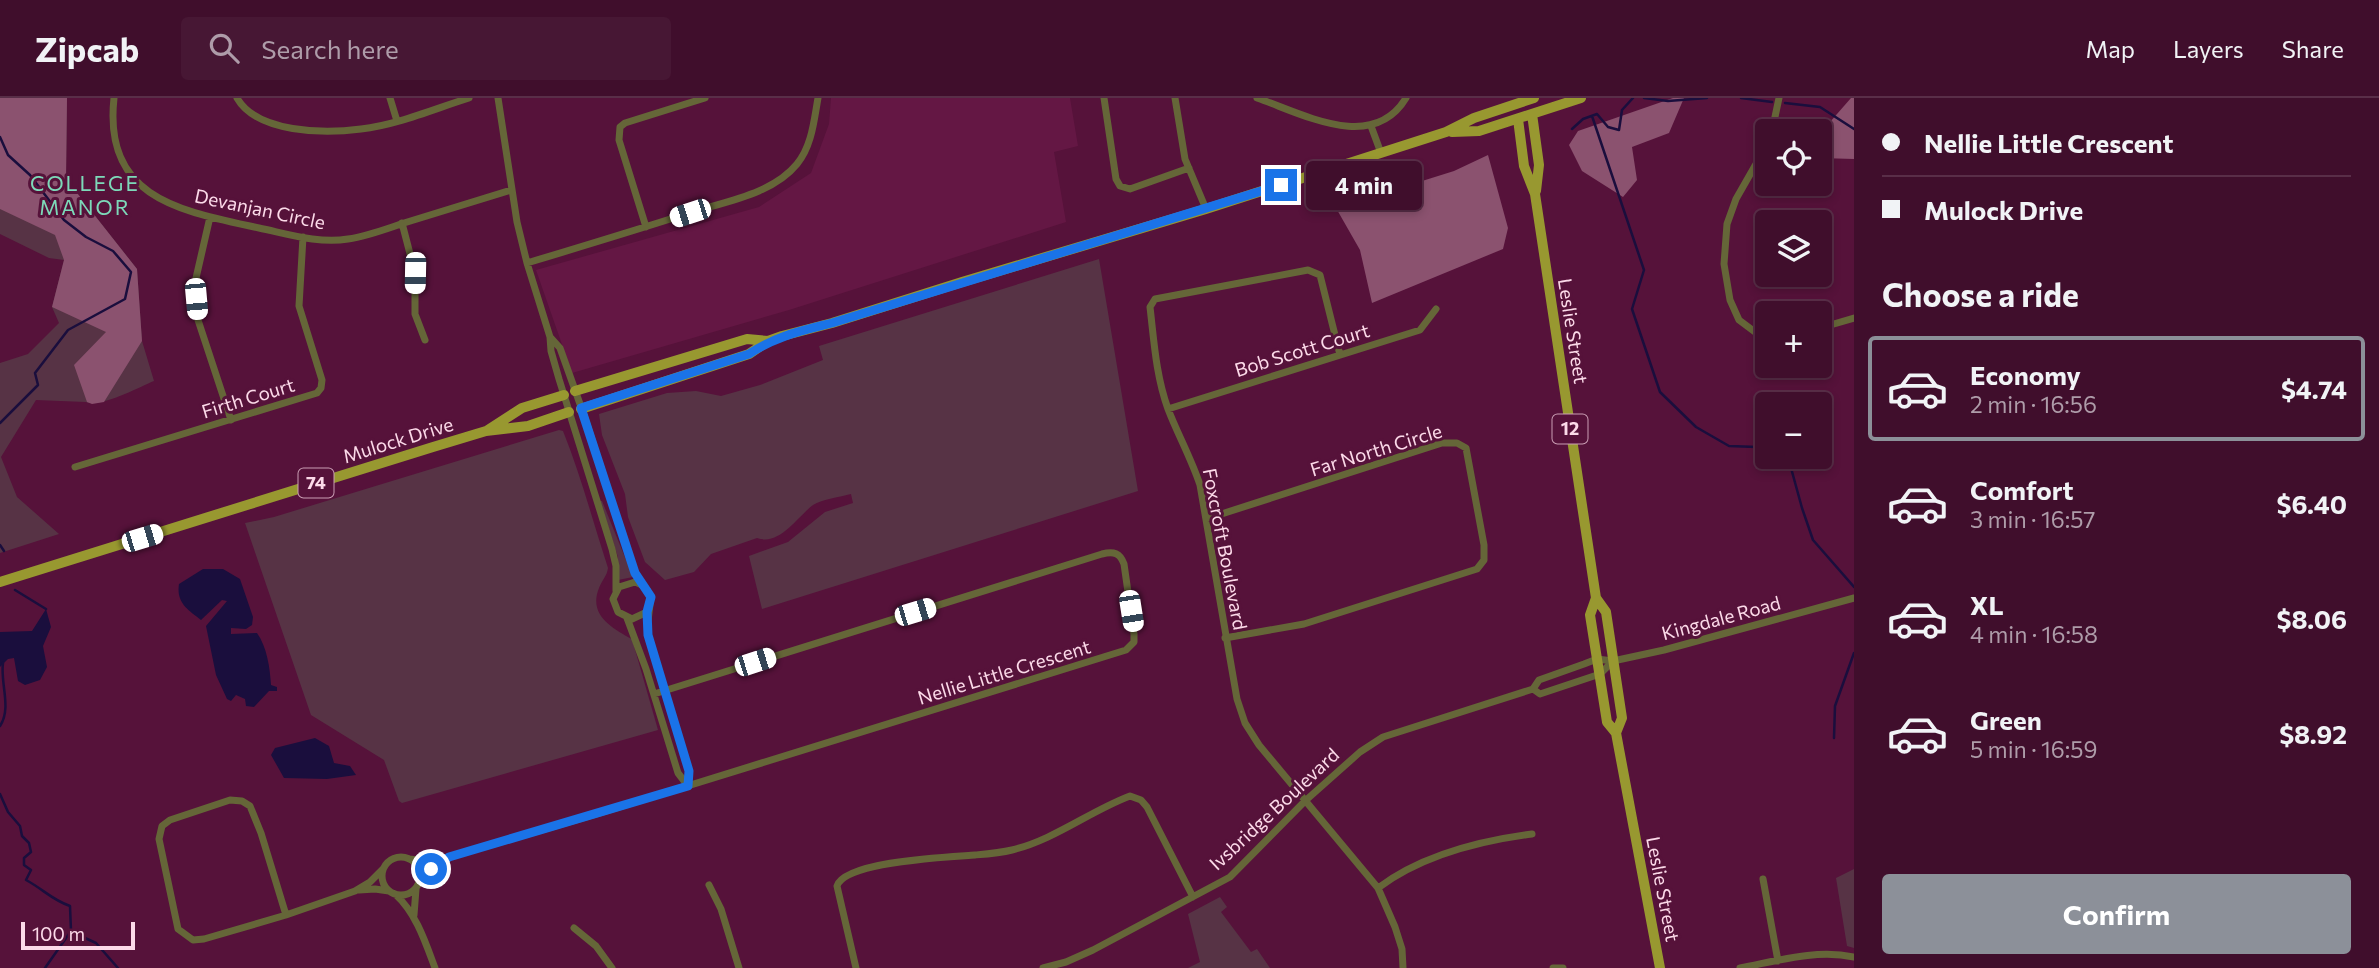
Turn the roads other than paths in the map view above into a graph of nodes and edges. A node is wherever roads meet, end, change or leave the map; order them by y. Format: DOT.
graph roads {
  1 [pos="114,98"];
  2 [pos="237,98"];
  3 [pos="390,98"];
  4 [pos="469,98"];
  5 [pos="498,98"];
  6 [pos="705,98"];
  7 [pos="818,98"];
  8 [pos="1104,98"];
  9 [pos="1175,98"];
  10 [pos="1257,98"];
  11 [pos="1406,98"];
  12 [pos="1581,98"];
  13 [pos="1779,98"];
  14 [pos="1532,99"];
  15 [pos="1516,101"];
  16 [pos="1532,114"];
  17 [pos="1518,119"];
  18 [pos="1775,119"];
  19 [pos="397,121"];
  20 [pos="1371,126"];
  21 [pos="1446,132"];
  22 [pos="1381,153"];
  23 [pos="1755,166"];
  24 [pos="1189,168"];
  25 [pos="511,190"];
  26 [pos="1535,194"];
  27 [pos="1206,209"];
  28 [pos="210,218"];
  29 [pos="402,223"];
  30 [pos="646,227"];
  31 [pos="303,237"];
  32 [pos="527,263"];
  33 [pos="1436,309"];
  34 [pos="1854,318"];
  35 [pos="1832,324"];
  36 [pos="1755,332"];
  37 [pos="425,340"];
  38 [pos="768,341"];
  39 [pos="1339,355"];
  40 [pos="570,393"];
  41 [pos="581,408"];
  42 [pos="1168,408"];
  43 [pos="569,412"];
  44 [pos="231,420"];
  45 [pos="486,431"];
  46 [pos="75,467"];
  47 [pos="1206,519"];
  48 [pos="0,582"];
  49 [pos="640,583"];
  50 [pos="616,591"];
  51 [pos="1596,598"];
  52 [pos="1854,598"];
  53 [pos="647,612"];
  54 [pos="627,618"];
  55 [pos="1225,638"];
  56 [pos="1597,659"];
  57 [pos="1613,662"];
  58 [pos="1600,674"];
  59 [pos="1533,690"];
  60 [pos="664,691"];
  61 [pos="654,694"];
  62 [pos="1616,733"];
  63 [pos="688,786"];
  64 [pos="1306,801"];
  65 [pos="1532,834"];
  66 [pos="449,857"];
  67 [pos="409,859"];
  68 [pos="383,869"];
  69 [pos="1763,879"];
  70 [pos="417,884"];
  71 [pos="709,885"];
  72 [pos="1378,888"];
  73 [pos="355,891"];
  74 [pos="393,892"];
  75 [pos="1193,897"];
  76 [pos="286,915"];
  77 [pos="414,916"];
  78 [pos="574,928"];
  79 [pos="1854,957"];
  80 [pos="1778,961"];
  81 [pos="435,968"];
  82 [pos="612,968"];
  83 [pos="740,968"];
  84 [pos="856,968"];
  85 [pos="1043,968"];
  86 [pos="1403,968"];
  87 [pos="1553,968"];
  88 [pos="1563,968"];
  89 [pos="1660,968"];
  90 [pos="1740,968"];
  1 -- 28 [label="street, Devanjan Circle"];
  2 -- 19 [label="street"];
  3 -- 19 [label="street"];
  4 -- 19 [label="street"];
  5 -- 25 [label="street"];
  6 -- 30 [label="street"];
  7 -- 30 [label="street"];
  8 -- 24 [label="street"];
  9 -- 24 [label="street"];
  10 -- 20 [label="street"];
  11 -- 20 [label="street"];
  12 -- 16 [label="main road, Mulock Drive / 74"];
  13 -- 18 [label="street"];
  14 -- 15 [label="main road, Mulock Drive / 74"];
  15 -- 21 [label="main road, Mulock Drive / 74"];
  16 -- 17 [label="main road, Mulock Drive / 74"];
  16 -- 26 [label="main road, Leslie Street / 12"];
  17 -- 21 [label="main road, Mulock Drive / 74"];
  17 -- 26 [label="main road, Leslie Street / 12"];
  20 -- 22 [label="street"];
  21 -- 22 [label="main road, Mulock Drive / 74"];
  22 -- 27 [label="main road, Mulock Drive / 74"];
  23 -- 36 [label="street"];
  24 -- 27 [label="street"];
  25 -- 29 [label="street, Devanjan Circle"];
  25 -- 32 [label="street"];
  26 -- 51 [label="main road, Leslie Street / 12"];
  27 -- 38 [label="main road, Mulock Drive / 74"];
  28 -- 31 [label="street, Devanjan Circle"];
  28 -- 44 [label="street"];
  29 -- 31 [label="street, Devanjan Circle"];
  29 -- 37 [label="street"];
  30 -- 32 [label="street"];
  31 -- 44 [label="street, Firth Court"];
  32 -- 40 [label="street"];
  33 -- 39 [label="street, Bob Scott Court"];
  34 -- 35 [label="street"];
  38 -- 40 [label="main road, Mulock Drive / 74"];
  38 -- 41 [label="main road, Mulock Drive / 74"];
  39 -- 42 [label="street, Bob Scott Court"];
  39 -- 42 [label="street, Foxcroft Boulevard"];
  40 -- 41 [label="street"];
  40 -- 43 [label="street"];
  40 -- 45 [label="main road, Mulock Drive / 74"];
  41 -- 49 [label="street"];
  42 -- 47 [label="street, Foxcroft Boulevard"];
  43 -- 45 [label="main road, Mulock Drive / 74"];
  43 -- 50 [label="street"];
  44 -- 46 [label="street, Firth Court"];
  45 -- 48 [label="main road, Mulock Drive / 74"];
  47 -- 55 [label="street, Foxcroft Boulevard"];
  47 -- 55 [label="street, Far North Circle"];
  49 -- 50 [label="street"];
  49 -- 53 [label="street"];
  50 -- 54 [label="street"];
  51 -- 56 [label="main road, Leslie Street / 12"];
  51 -- 57 [label="main road, Leslie Street / 12"];
  52 -- 57 [label="street, Kingdale Road"];
  53 -- 54 [label="street"];
  53 -- 60 [label="street"];
  54 -- 61 [label="street"];
  55 -- 64 [label="street, Foxcroft Boulevard"];
  56 -- 57 [label="street"];
  56 -- 58 [label="main road, Leslie Street / 12"];
  56 -- 59 [label="street, Ivsbridge Boulevard"];
  57 -- 58 [label="street, Kingdale Road"];
  57 -- 62 [label="main road, Leslie Street / 12"];
  58 -- 59 [label="street, Ivsbridge Boulevard"];
  58 -- 62 [label="main road, Leslie Street / 12"];
  59 -- 64 [label="street, Ivsbridge Boulevard"];
  60 -- 61 [label="street, Nellie Little Crescent"];
  60 -- 63 [label="street"];
  60 -- 63 [label="street, Nellie Little Crescent"];
  61 -- 63 [label="street"];
  62 -- 89 [label="main road, Leslie Street / 12"];
  63 -- 66 [label="street, Nellie Little Crescent"];
  64 -- 72 [label="street, Foxcroft Boulevard"];
  64 -- 75 [label="street, Ivsbridge Boulevard"];
  65 -- 72 [label="street"];
  66 -- 67 [label="street, Nellie Little Crescent"];
  66 -- 70 [label="street, Nellie Little Crescent"];
  67 -- 68 [label="street"];
  67 -- 70 [label="street"];
  68 -- 73 [label="street"];
  68 -- 74 [label="street"];
  69 -- 80 [label="street"];
  70 -- 74 [label="street"];
  70 -- 77 [label="street"];
  71 -- 83 [label="street"];
  72 -- 86 [label="street, Foxcroft Boulevard"];
  73 -- 74 [label="street"];
  73 -- 76 [label="street"];
  74 -- 77 [label="street"];
  75 -- 84 [label="street"];
  75 -- 85 [label="street, Ivsbridge Boulevard"];
  76 -- 76 [label="street"];
  77 -- 81 [label="street"];
  78 -- 82 [label="street"];
  79 -- 80 [label="street"];
  80 -- 90 [label="street"];
  87 -- 88 [label="street"];
}
